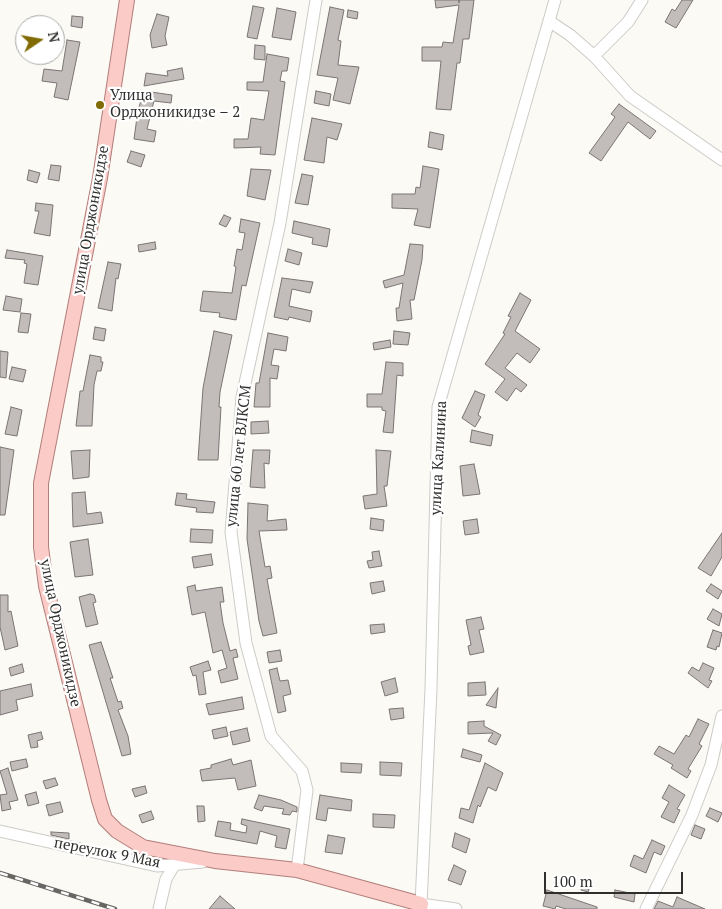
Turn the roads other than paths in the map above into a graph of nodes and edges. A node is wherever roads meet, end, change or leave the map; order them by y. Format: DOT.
graph roads {
  1 [pos="127,0"];
  2 [pos="316,0"];
  3 [pos="555,0"];
  4 [pos="642,0"];
  5 [pos="549,22"];
  6 [pos="594,56"];
  7 [pos="722,160"];
  8 [pos="722,716"];
  9 [pos="0,831"];
  10 [pos="215,861"];
  11 [pos="175,864"];
  12 [pos="297,870"];
  13 [pos="421,907"];
  14 [pos="159,909"];
  15 [pos="456,909"];
  16 [pos="646,909"];
  1 -- 10 [label="main road, улица Орджоникидзе"];
  2 -- 12 [label="street, улица 60 лет ВЛКСМ"];
  3 -- 5 [label="street, улица Калинина"];
  4 -- 6 [label="street"];
  5 -- 6 [label="street"];
  5 -- 13 [label="street, улица Калинина"];
  6 -- 7 [label="street"];
  8 -- 16 [label="street"];
  9 -- 11 [label="street, переулок 9 Мая"];
  10 -- 11 [label="street, переулок 9 Мая"];
  10 -- 12 [label="main road, улица Орджоникидзе"];
  11 -- 14 [label="street"];
  12 -- 13 [label="main road, улица Орджоникидзе"];
  13 -- 15 [label="street"];
}
